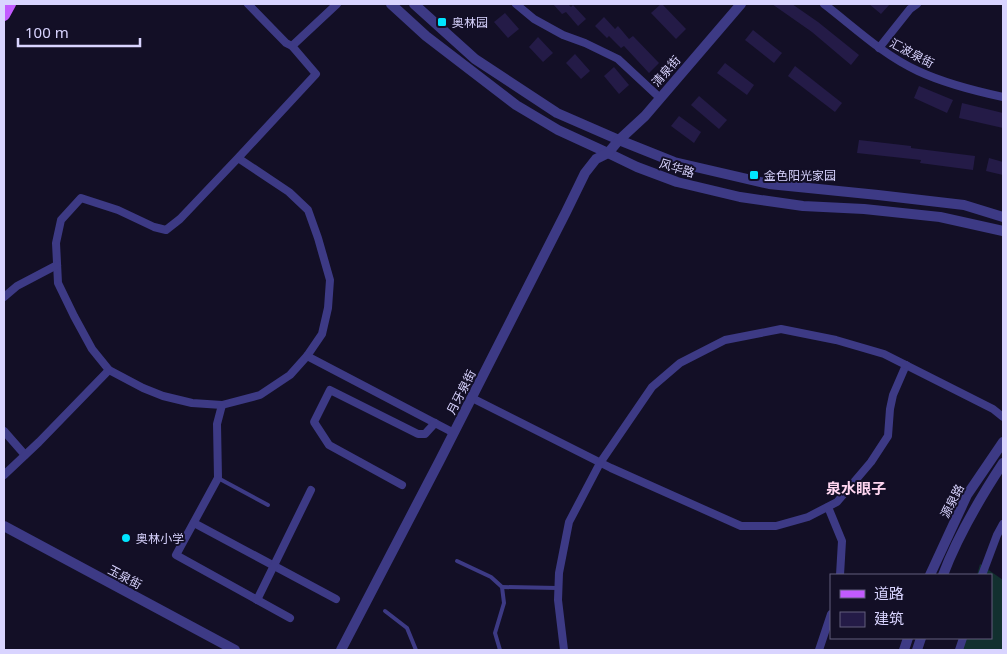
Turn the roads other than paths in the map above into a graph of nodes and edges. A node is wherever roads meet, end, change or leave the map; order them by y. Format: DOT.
graph roads {
  1 [pos="10,4"];
  2 [pos="248,4"];
  3 [pos="337,4"];
  4 [pos="391,4"];
  5 [pos="414,4"];
  6 [pos="516,4"];
  7 [pos="741,4"];
  8 [pos="824,4"];
  9 [pos="917,4"];
  10 [pos="4,15"];
  11 [pos="292,46"];
  12 [pos="879,48"];
  13 [pos="524,91"];
  14 [pos="1003,97"];
  15 [pos="660,98"];
  16 [pos="516,105"];
  17 [pos="619,140"];
  18 [pos="608,153"];
  19 [pos="238,158"];
  20 [pos="1003,217"];
  21 [pos="1003,231"];
  22 [pos="57,265"];
  23 [pos="4,297"];
  24 [pos="307,356"];
  25 [pos="906,365"];
  26 [pos="110,370"];
  27 [pos="472,398"];
  28 [pos="222,405"];
  29 [pos="1003,417"];
  30 [pos="435,423"];
  31 [pos="4,431"];
  32 [pos="454,433"];
  33 [pos="1003,442"];
  34 [pos="25,455"];
  35 [pos="600,463"];
  36 [pos="1003,463"];
  37 [pos="4,475"];
  38 [pos="218,478"];
  39 [pos="402,485"];
  40 [pos="311,490"];
  41 [pos="268,504"];
  42 [pos="828,507"];
  43 [pos="194,523"];
  44 [pos="1003,524"];
  45 [pos="4,526"];
  46 [pos="457,561"];
  47 [pos="274,566"];
  48 [pos="840,574"];
  49 [pos="930,574"];
  50 [pos="943,574"];
  51 [pos="982,574"];
  52 [pos="502,587"];
  53 [pos="558,588"];
  54 [pos="336,599"];
  55 [pos="257,600"];
  56 [pos="385,612"];
  57 [pos="830,617"];
  58 [pos="290,618"];
  59 [pos="235,650"];
  60 [pos="341,650"];
  61 [pos="416,650"];
  62 [pos="500,650"];
  63 [pos="564,650"];
  64 [pos="819,650"];
  1 -- 10 [label="main road"];
  2 -- 11 [label="street"];
  3 -- 11 [label="street"];
  4 -- 16 [label="street, 风华路"];
  5 -- 13 [label="street"];
  6 -- 15 [label="street"];
  7 -- 15 [label="street, 清泉街"];
  8 -- 12 [label="street, 汇波泉街"];
  9 -- 12 [label="street"];
  11 -- 19 [label="street"];
  12 -- 14 [label="street, 汇波泉街"];
  13 -- 16 [label="street"];
  13 -- 17 [label="street"];
  15 -- 17 [label="street, 清泉街"];
  16 -- 18 [label="street, 风华路"];
  17 -- 18 [label="street, 清泉街"];
  17 -- 20 [label="street"];
  18 -- 21 [label="street, 风华路"];
  18 -- 27 [label="street, 月牙泉街"];
  19 -- 22 [label="street"];
  19 -- 24 [label="street"];
  22 -- 23 [label="street"];
  22 -- 26 [label="street"];
  24 -- 28 [label="street"];
  24 -- 30 [label="street"];
  25 -- 29 [label="street"];
  25 -- 35 [label="street"];
  25 -- 42 [label="street"];
  26 -- 28 [label="street"];
  26 -- 34 [label="street"];
  27 -- 32 [label="street, 月牙泉街"];
  27 -- 35 [label="street"];
  28 -- 38 [label="street"];
  30 -- 32 [label="street"];
  30 -- 39 [label="street"];
  31 -- 34 [label="street"];
  32 -- 60 [label="street, 月牙泉街"];
  33 -- 49 [label="street, 源泉路"];
  34 -- 37 [label="street"];
  35 -- 42 [label="street"];
  35 -- 53 [label="street"];
  36 -- 50 [label="street, 源泉路"];
  38 -- 41 [label="lane"];
  38 -- 43 [label="street"];
  40 -- 47 [label="street"];
  42 -- 48 [label="street"];
  43 -- 47 [label="street"];
  43 -- 55 [label="street"];
  44 -- 51 [label="street"];
  45 -- 59 [label="street, 玉泉街"];
  46 -- 52 [label="lane"];
  47 -- 54 [label="street"];
  47 -- 55 [label="street"];
  52 -- 53 [label="lane"];
  52 -- 62 [label="lane"];
  53 -- 63 [label="street"];
  55 -- 58 [label="street"];
  56 -- 61 [label="lane"];
  57 -- 64 [label="street"];
}
